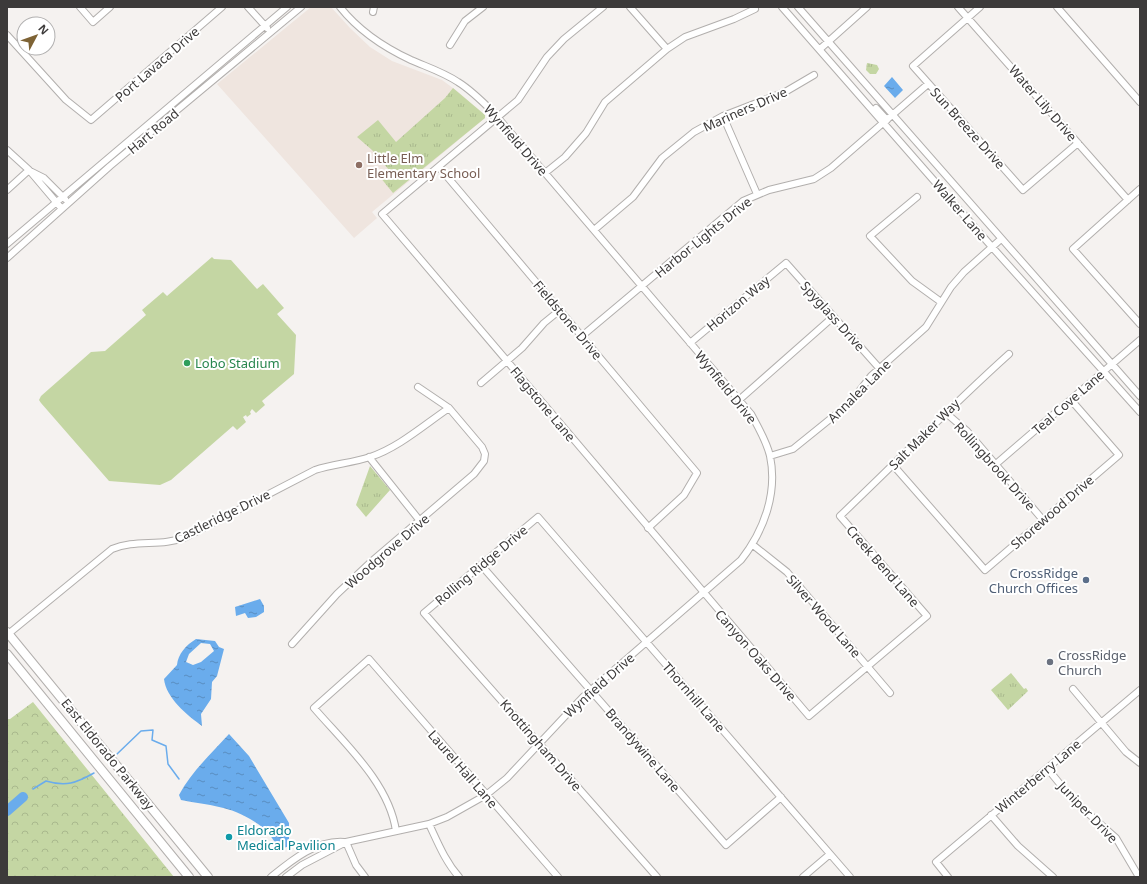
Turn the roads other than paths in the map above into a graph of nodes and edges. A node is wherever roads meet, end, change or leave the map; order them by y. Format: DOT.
graph roads {
  1 [pos="80,7"];
  2 [pos="110,7"];
  3 [pos="222,7"];
  4 [pos="248,7"];
  5 [pos="287,7"];
  6 [pos="301,7"];
  7 [pos="340,7"];
  8 [pos="483,7"];
  9 [pos="603,7"];
  10 [pos="630,7"];
  11 [pos="783,7"];
  12 [pos="798,7"];
  13 [pos="958,7"];
  14 [pos="980,7"];
  15 [pos="1056,7"];
  16 [pos="864,8"];
  17 [pos="755,9"];
  18 [pos="968,18"];
  19 [pos="265,26"];
  20 [pos="270,33"];
  21 [pos="7,35"];
  22 [pos="829,41"];
  23 [pos="450,45"];
  24 [pos="821,48"];
  25 [pos="667,49"];
  26 [pos="814,75"];
  27 [pos="928,84"];
  28 [pos="1140,102"];
  29 [pos="166,110"];
  30 [pos="171,116"];
  31 [pos="723,116"];
  32 [pos="497,118"];
  33 [pos="889,119"];
  34 [pos="1078,143"];
  35 [pos="7,150"];
  36 [pos="439,167"];
  37 [pos="29,170"];
  38 [pos="545,174"];
  39 [pos="7,190"];
  40 [pos="1140,190"];
  41 [pos="757,194"];
  42 [pos="62,196"];
  43 [pos="917,197"];
  44 [pos="1128,200"];
  45 [pos="55,202"];
  46 [pos="68,203"];
  47 [pos="62,210"];
  48 [pos="594,230"];
  49 [pos="1000,241"];
  50 [pos="7,244"];
  51 [pos="992,247"];
  52 [pos="7,258"];
  53 [pos="786,263"];
  54 [pos="642,286"];
  55 [pos="942,302"];
  56 [pos="560,310"];
  57 [pos="834,317"];
  58 [pos="1140,324"];
  59 [pos="582,336"];
  60 [pos="1140,340"];
  61 [pos="690,343"];
  62 [pos="1009,354"];
  63 [pos="507,361"];
  64 [pos="1108,368"];
  65 [pos="880,369"];
  66 [pos="481,383"];
  67 [pos="418,387"];
  68 [pos="1140,396"];
  69 [pos="740,400"];
  70 [pos="1071,400"];
  71 [pos="449,408"];
  72 [pos="1140,412"];
  73 [pos="946,413"];
  74 [pos="770,456"];
  75 [pos="369,457"];
  76 [pos="996,464"];
  77 [pos="893,465"];
  78 [pos="840,516"];
  79 [pos="538,517"];
  80 [pos="420,520"];
  81 [pos="1043,520"];
  82 [pos="648,528"];
  83 [pos="753,545"];
  84 [pos="481,565"];
  85 [pos="703,594"];
  86 [pos="424,613"];
  87 [pos="7,633"];
  88 [pos="647,642"];
  89 [pos="292,644"];
  90 [pos="7,654"];
  91 [pos="868,666"];
  92 [pos="1073,688"];
  93 [pos="591,690"];
  94 [pos="1140,690"];
  95 [pos="890,693"];
  96 [pos="1102,723"];
  97 [pos="540,742"];
  98 [pos="1140,763"];
  99 [pos="1047,768"];
  100 [pos="486,795"];
  101 [pos="781,797"];
  102 [pos="991,815"];
  103 [pos="429,824"];
  104 [pos="396,831"];
  105 [pos="346,842"];
  106 [pos="830,854"];
  107 [pos="189,877"];
  108 [pos="208,877"];
  109 [pos="271,877"];
  110 [pos="286,877"];
  111 [pos="365,877"];
  112 [pos="459,877"];
  113 [pos="558,877"];
  114 [pos="657,877"];
  115 [pos="803,877"];
  116 [pos="850,877"];
  117 [pos="948,877"];
  118 [pos="1053,877"];
  119 [pos="1139,877"];
  1 -- 2 [label="street"];
  3 -- 21 [label="street, Port Lavaca Drive"];
  4 -- 19 [label="street"];
  5 -- 19 [label="street, Hart Road"];
  6 -- 20 [label="street, Hart Road"];
  7 -- 32 [label="street, Wynfield Drive"];
  8 -- 23 [label="street"];
  9 -- 32 [label="street"];
  10 -- 25 [label="street"];
  11 -- 24 [label="street, Walker Lane"];
  12 -- 22 [label="street, Walker Lane"];
  13 -- 18 [label="street, Water Lily Drive"];
  14 -- 18 [label="street"];
  15 -- 28 [label="street"];
  16 -- 22 [label="street"];
  17 -- 25 [label="street"];
  18 -- 27 [label="street, Sun Breeze Drive"];
  18 -- 34 [label="street, Water Lily Drive"];
  19 -- 20 [label="street"];
  19 -- 29 [label="street, Hart Road"];
  20 -- 30 [label="street, Hart Road"];
  22 -- 24 [label="street"];
  22 -- 33 [label="street, Walker Lane"];
  24 -- 33 [label="street, Walker Lane"];
  25 -- 38 [label="street"];
  26 -- 31 [label="street, Mariners Drive"];
  27 -- 33 [label="street, Harbor Lights Drive"];
  27 -- 34 [label="street, Sun Breeze Drive"];
  29 -- 30 [label="street"];
  29 -- 42 [label="street, Hart Road"];
  30 -- 46 [label="street, Hart Road"];
  31 -- 41 [label="street"];
  31 -- 48 [label="street, Mariners Drive"];
  32 -- 36 [label="street"];
  32 -- 38 [label="street, Wynfield Drive"];
  33 -- 41 [label="street, Harbor Lights Drive"];
  33 -- 49 [label="street, Walker Lane"];
  33 -- 51 [label="street, Walker Lane"];
  34 -- 44 [label="street, Water Lily Drive"];
  35 -- 37 [label="street"];
  36 -- 56 [label="street, Fieldstone Drive"];
  36 -- 63 [label="street, Flagstone Lane"];
  37 -- 39 [label="street"];
  37 -- 42 [label="street"];
  37 -- 45 [label="street"];
  38 -- 48 [label="street, Wynfield Drive"];
  40 -- 44 [label="street"];
  41 -- 54 [label="street, Harbor Lights Drive"];
  42 -- 45 [label="street, Hart Road"];
  42 -- 46 [label="street"];
  43 -- 55 [label="street"];
  44 -- 58 [label="street"];
  45 -- 47 [label="street"];
  45 -- 50 [label="street, Hart Road"];
  46 -- 47 [label="street, Hart Road"];
  47 -- 52 [label="street, Hart Road"];
  48 -- 54 [label="street, Wynfield Drive"];
  49 -- 51 [label="street, Annalea Lane"];
  49 -- 64 [label="street, Walker Lane"];
  51 -- 55 [label="street, Annalea Lane"];
  51 -- 64 [label="street, Walker Lane"];
  53 -- 57 [label="street, Spyglass Drive"];
  53 -- 61 [label="street, Horizon Way"];
  54 -- 59 [label="street, Harbor Lights Drive"];
  54 -- 61 [label="street, Wynfield Drive"];
  55 -- 65 [label="street, Annalea Lane"];
  56 -- 59 [label="street, Fieldstone Drive"];
  56 -- 63 [label="street"];
  57 -- 65 [label="street, Spyglass Drive"];
  57 -- 69 [label="street"];
  59 -- 82 [label="street, Fieldstone Drive"];
  60 -- 64 [label="street, Teal Cove Lane"];
  61 -- 69 [label="street, Wynfield Drive"];
  62 -- 73 [label="street, Salt Maker Way"];
  63 -- 66 [label="street"];
  63 -- 82 [label="street, Flagstone Lane"];
  64 -- 68 [label="street"];
  64 -- 70 [label="street, Teal Cove Lane"];
  64 -- 72 [label="street, Walker Lane"];
  65 -- 74 [label="street, Annalea Lane"];
  67 -- 71 [label="street"];
  69 -- 74 [label="street, Wynfield Drive"];
  70 -- 76 [label="street, Teal Cove Lane"];
  70 -- 81 [label="street, Shorewood Drive"];
  71 -- 75 [label="street, Castleridge Drive"];
  71 -- 80 [label="street, Woodgrove Drive"];
  73 -- 76 [label="street, Rollingbrook Drive"];
  73 -- 77 [label="street, Salt Maker Way"];
  74 -- 83 [label="street, Wynfield Drive"];
  75 -- 80 [label="street"];
  75 -- 87 [label="street, Castleridge Drive"];
  76 -- 81 [label="street, Rollingbrook Drive"];
  77 -- 78 [label="street, Salt Maker Way"];
  77 -- 81 [label="street, Shorewood Drive"];
  78 -- 91 [label="street, Creek Bend Lane"];
  79 -- 84 [label="street, Rolling Ridge Drive"];
  79 -- 88 [label="street, Thornhill Lane"];
  80 -- 89 [label="street, Woodgrove Drive"];
  82 -- 85 [label="street, Flagstone Lane"];
  83 -- 85 [label="street, Wynfield Drive"];
  83 -- 91 [label="street, Silver Wood Lane"];
  84 -- 86 [label="street, Rolling Ridge Drive"];
  84 -- 93 [label="street, Brandywine Lane"];
  85 -- 88 [label="street, Wynfield Drive"];
  85 -- 91 [label="street, Canyon Oaks Drive"];
  86 -- 97 [label="street, Knottingham Drive"];
  87 -- 108 [label="main road, East Eldorado Parkway"];
  88 -- 93 [label="street, Wynfield Drive"];
  88 -- 101 [label="street, Thornhill Lane"];
  90 -- 107 [label="main road, East Eldorado Parkway"];
  91 -- 95 [label="street, Silver Wood Lane"];
  92 -- 96 [label="street"];
  93 -- 97 [label="street, Wynfield Drive"];
  93 -- 101 [label="street, Brandywine Lane"];
  94 -- 96 [label="street, Winterberry Lane"];
  96 -- 98 [label="street"];
  96 -- 99 [label="street, Winterberry Lane"];
  97 -- 100 [label="street, Wynfield Drive"];
  97 -- 114 [label="street, Knottingham Drive"];
  99 -- 102 [label="street, Winterberry Lane"];
  99 -- 119 [label="street, Juniper Drive"];
  100 -- 103 [label="street, Wynfield Drive"];
  100 -- 104 [label="street, Laurel Hall Lane"];
  100 -- 113 [label="street, Laurel Hall Lane"];
  101 -- 106 [label="street, Thornhill Lane"];
  102 -- 117 [label="street, Winterberry Lane"];
  102 -- 118 [label="street"];
  103 -- 104 [label="street, Wynfield Drive"];
  103 -- 112 [label="street"];
  104 -- 105 [label="street, Wynfield Drive"];
  105 -- 109 [label="street, Wynfield Drive"];
  105 -- 110 [label="street, Wynfield Drive"];
  105 -- 111 [label="street"];
  106 -- 115 [label="street"];
  106 -- 116 [label="street, Thornhill Lane"];
}
